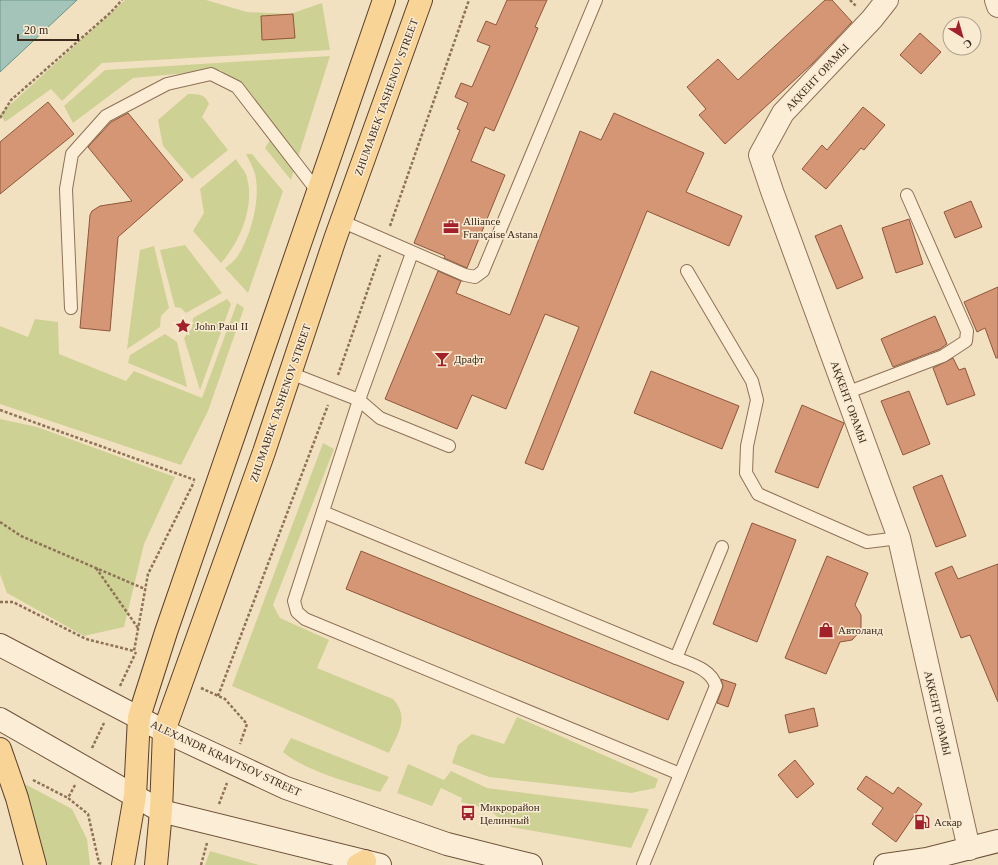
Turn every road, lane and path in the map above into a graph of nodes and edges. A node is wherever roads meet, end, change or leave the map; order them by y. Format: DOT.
graph roads {
  1 [pos="122,0"];
  2 [pos="384,0"];
  3 [pos="421,0"];
  4 [pos="469,0"];
  5 [pos="596,0"];
  6 [pos="887,0"];
  7 [pos="996,0"];
  8 [pos="998,6"];
  9 [pos="0,118"];
  10 [pos="318,192"];
  11 [pos="907,195"];
  12 [pos="341,221"];
  13 [pos="385,241"];
  14 [pos="412,253"];
  15 [pos="687,271"];
  16 [pos="71,308"];
  17 [pos="290,373"];
  18 [pos="333,390"];
  19 [pos="846,393"];
  20 [pos="359,400"];
  21 [pos="0,410"];
  22 [pos="449,446"];
  23 [pos="195,480"];
  24 [pos="323,512"];
  25 [pos="0,522"];
  26 [pos="899,538"];
  27 [pos="722,547"];
  28 [pos="95,568"];
  29 [pos="145,589"];
  30 [pos="0,602"];
  31 [pos="138,628"];
  32 [pos="0,645"];
  33 [pos="134,651"];
  34 [pos="676,658"];
  35 [pos="218,696"];
  36 [pos="139,717"];
  37 [pos="0,719"];
  38 [pos="164,730"];
  39 [pos="0,749"];
  40 [pos="680,774"];
  41 [pos="135,796"];
  42 [pos="161,811"];
  43 [pos="998,841"];
  44 [pos="969,849"];
  45 [pos="367,864"];
  46 [pos="35,865"];
  47 [pos="123,865"];
  48 [pos="156,865"];
  49 [pos="531,865"];
  50 [pos="643,865"];
  51 [pos="885,865"];
  1 -- 9 [label="path"];
  2 -- 10 [label="main road"];
  3 -- 12 [label="main road, ZHUMABEK TASHENOV STREET"];
  4 -- 13 [label="path"];
  5 -- 14 [label="lane"];
  6 -- 19 [label="main road, АҚКЕНТ ОРАМЫ"];
  7 -- 8 [label="main road"];
  10 -- 16 [label="lane"];
  10 -- 36 [label="main road"];
  11 -- 19 [label="lane"];
  12 -- 13 [label="lane"];
  12 -- 17 [label="main road, ZHUMABEK TASHENOV STREET"];
  13 -- 14 [label="lane"];
  13 -- 18 [label="path"];
  14 -- 20 [label="lane"];
  15 -- 26 [label="lane"];
  17 -- 18 [label="lane"];
  17 -- 38 [label="main road, ZHUMABEK TASHENOV STREET"];
  18 -- 20 [label="lane"];
  18 -- 35 [label="path"];
  19 -- 26 [label="main road, АҚКЕНТ ОРАМЫ"];
  20 -- 22 [label="lane"];
  20 -- 24 [label="lane"];
  21 -- 23 [label="path"];
  24 -- 34 [label="lane"];
  24 -- 40 [label="lane"];
  25 -- 28 [label="path"];
  26 -- 44 [label="main road, АҚКЕНТ ОРАМЫ"];
  27 -- 34 [label="lane"];
  28 -- 29 [label="path"];
  28 -- 31 [label="path"];
  30 -- 33 [label="path"];
  32 -- 36 [label="main road, ALEXANDR KRAVTSOV STREET"];
  34 -- 40 [label="lane"];
  36 -- 38 [label="main road, ALEXANDR KRAVTSOV STREET"];
  36 -- 41 [label="main road"];
  37 -- 41 [label="main road"];
  38 -- 42 [label="main road, ZHUMABEK TASHENOV STREET"];
  38 -- 49 [label="main road, ALEXANDR KRAVTSOV STREET"];
  39 -- 46 [label="main road"];
  40 -- 50 [label="lane"];
  41 -- 42 [label="main road"];
  41 -- 47 [label="main road"];
  42 -- 45 [label="main road"];
  42 -- 48 [label="main road, ZHUMABEK TASHENOV STREET"];
  43 -- 44 [label="main road"];
  44 -- 51 [label="main road"];
}
